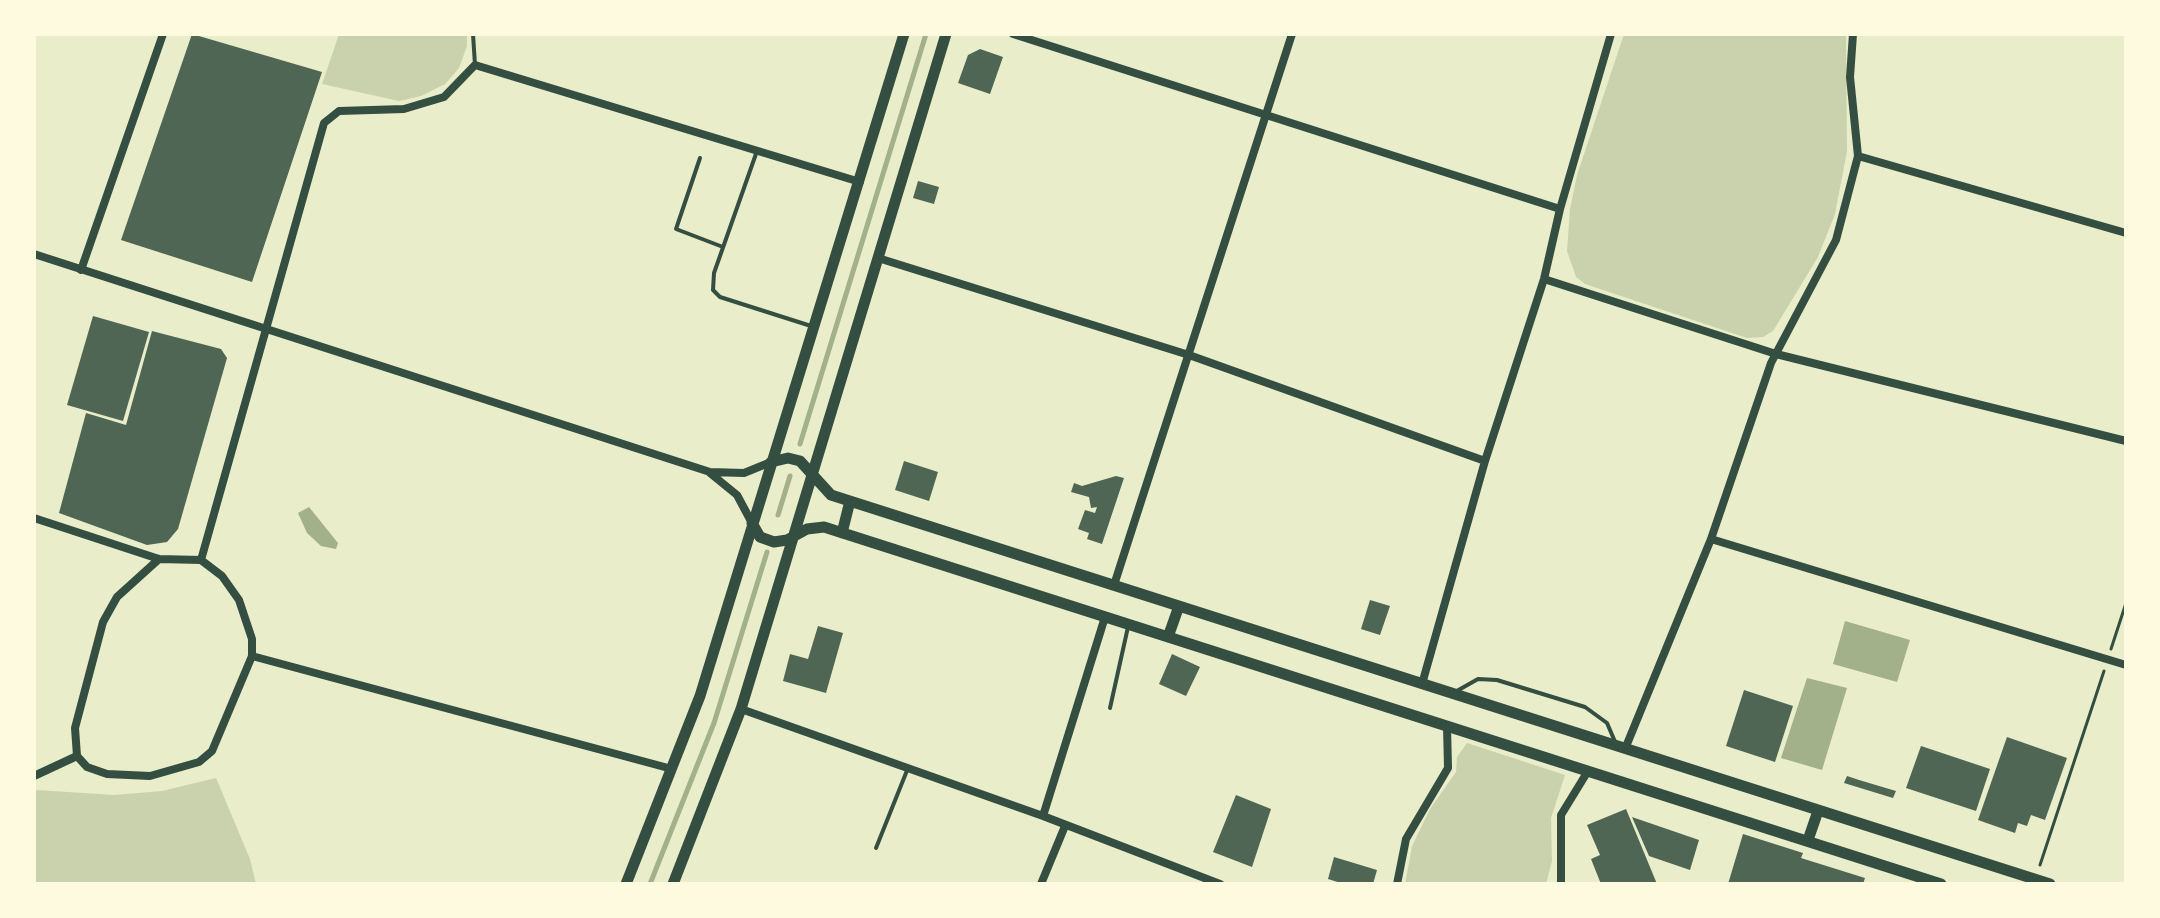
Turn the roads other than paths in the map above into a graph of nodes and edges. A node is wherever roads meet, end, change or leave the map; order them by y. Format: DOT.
graph roads {
  1 [pos="163,34"];
  2 [pos="473,34"];
  3 [pos="904,34"];
  4 [pos="946,34"];
  5 [pos="1013,34"];
  6 [pos="1292,34"];
  7 [pos="1611,34"];
  8 [pos="1853,34"];
  9 [pos="475,65"];
  10 [pos="1266,115"];
  11 [pos="758,149"];
  12 [pos="1858,156"];
  13 [pos="700,158"];
  14 [pos="860,182"];
  15 [pos="1560,209"];
  16 [pos="2126,233"];
  17 [pos="723,247"];
  18 [pos="34,254"];
  19 [pos="878,258"];
  20 [pos="81,270"];
  21 [pos="1544,279"];
  22 [pos="814,327"];
  23 [pos="265,330"];
  24 [pos="1776,354"];
  25 [pos="1189,355"];
  26 [pos="2126,441"];
  27 [pos="1485,461"];
  28 [pos="771,462"];
  29 [pos="812,471"];
  30 [pos="710,472"];
  31 [pos="850,501"];
  32 [pos="34,518"];
  33 [pos="752,523"];
  34 [pos="842,533"];
  35 [pos="792,537"];
  36 [pos="1711,539"];
  37 [pos="159,559"];
  38 [pos="201,560"];
  39 [pos="1114,585"];
  40 [pos="1179,606"];
  41 [pos="1105,617"];
  42 [pos="1129,624"];
  43 [pos="1168,637"];
  44 [pos="252,656"];
  45 [pos="2126,665"];
  46 [pos="1422,684"];
  47 [pos="1452,694"];
  48 [pos="1110,708"];
  49 [pos="741,709"];
  50 [pos="1447,726"];
  51 [pos="1621,747"];
  52 [pos="77,756"];
  53 [pos="908,768"];
  54 [pos="672,769"];
  55 [pos="1588,771"];
  56 [pos="34,776"];
  57 [pos="1818,811"];
  58 [pos="1043,816"];
  59 [pos="1065,826"];
  60 [pos="1808,840"];
  61 [pos="876,848"];
  62 [pos="1928,882"];
  63 [pos="626,884"];
  64 [pos="673,884"];
  65 [pos="1041,884"];
  66 [pos="1220,884"];
  67 [pos="1397,884"];
  68 [pos="1561,884"];
  69 [pos="1941,884"];
  70 [pos="2050,884"];
  1 -- 20 [label="street"];
  2 -- 9 [label="lane"];
  3 -- 14 [label="street"];
  4 -- 19 [label="street"];
  5 -- 10 [label="street"];
  6 -- 10 [label="street"];
  7 -- 15 [label="street"];
  8 -- 12 [label="street"];
  9 -- 11 [label="street"];
  9 -- 23 [label="street"];
  10 -- 15 [label="street"];
  10 -- 25 [label="street"];
  11 -- 14 [label="street"];
  11 -- 17 [label="lane"];
  12 -- 16 [label="street"];
  12 -- 24 [label="street"];
  13 -- 17 [label="lane"];
  14 -- 22 [label="street"];
  15 -- 21 [label="street"];
  17 -- 22 [label="lane"];
  18 -- 20 [label="street"];
  19 -- 25 [label="street"];
  19 -- 29 [label="street"];
  20 -- 23 [label="street"];
  21 -- 24 [label="street"];
  21 -- 27 [label="street"];
  22 -- 28 [label="street"];
  23 -- 30 [label="street"];
  23 -- 38 [label="street"];
  24 -- 26 [label="street"];
  24 -- 36 [label="street"];
  25 -- 27 [label="street"];
  25 -- 39 [label="street"];
  27 -- 46 [label="street"];
  28 -- 29 [label="street"];
  28 -- 30 [label="street"];
  28 -- 33 [label="street"];
  29 -- 31 [label="street"];
  29 -- 35 [label="street"];
  30 -- 33 [label="street"];
  31 -- 34 [label="street"];
  31 -- 39 [label="street"];
  32 -- 37 [label="street"];
  33 -- 35 [label="street"];
  33 -- 54 [label="street"];
  34 -- 35 [label="street"];
  34 -- 41 [label="street"];
  35 -- 49 [label="street"];
  36 -- 45 [label="street"];
  36 -- 51 [label="street"];
  37 -- 38 [label="street"];
  37 -- 52 [label="street"];
  38 -- 44 [label="street"];
  39 -- 40 [label="street"];
  40 -- 43 [label="street"];
  40 -- 46 [label="street"];
  41 -- 42 [label="street"];
  41 -- 58 [label="street"];
  42 -- 43 [label="street"];
  42 -- 48 [label="lane"];
  43 -- 50 [label="street"];
  44 -- 52 [label="street"];
  44 -- 54 [label="street"];
  46 -- 47 [label="street"];
  47 -- 51 [label="street"];
  47 -- 51 [label="lane"];
  49 -- 53 [label="street"];
  49 -- 64 [label="street"];
  50 -- 55 [label="street"];
  50 -- 67 [label="street"];
  51 -- 57 [label="street"];
  52 -- 56 [label="street"];
  53 -- 58 [label="street"];
  53 -- 61 [label="lane"];
  54 -- 63 [label="street"];
  55 -- 60 [label="street"];
  55 -- 68 [label="street"];
  57 -- 60 [label="street"];
  57 -- 70 [label="street"];
  58 -- 59 [label="street"];
  59 -- 65 [label="street"];
  59 -- 66 [label="street"];
  60 -- 62 [label="street"];
  62 -- 69 [label="street"];
}
